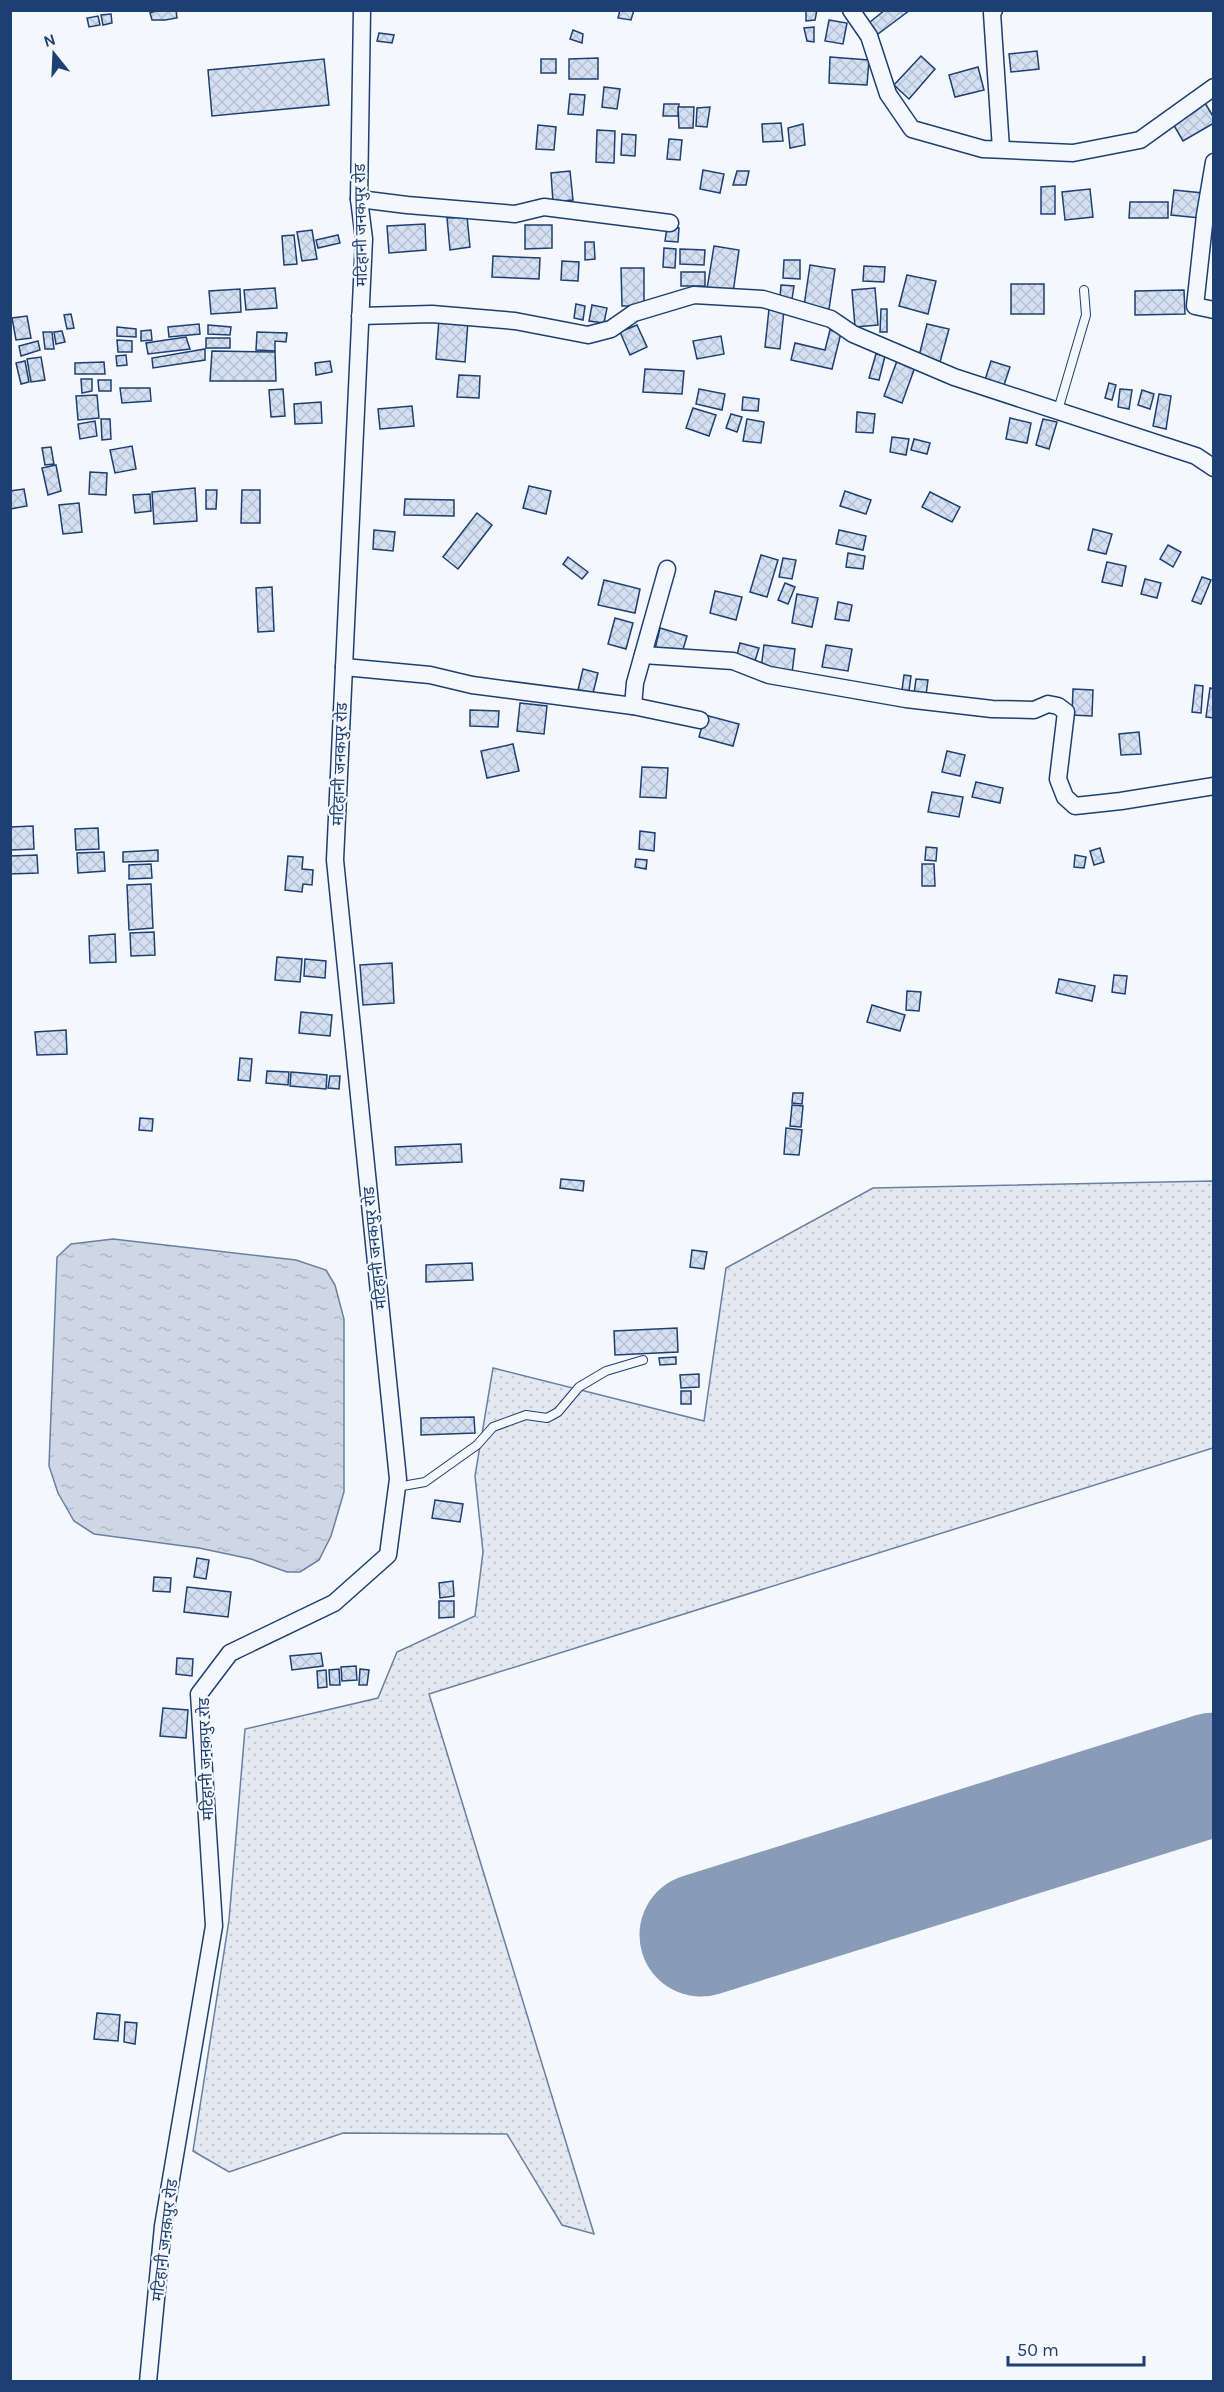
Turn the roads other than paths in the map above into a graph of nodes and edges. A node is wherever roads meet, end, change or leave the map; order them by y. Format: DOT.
graph roads {
  1 [pos="362,10"];
  2 [pos="851,10"];
  3 [pos="994,10"];
  4 [pos="1214,87"];
  5 [pos="1001,149"];
  6 [pos="1214,162"];
  7 [pos="358,199"];
  8 [pos="670,223"];
  9 [pos="1084,290"];
  10 [pos="1214,310"];
  11 [pos="360,316"];
  12 [pos="1058,410"];
  13 [pos="1214,468"];
  14 [pos="668,569"];
  15 [pos="643,655"];
  16 [pos="344,668"];
  17 [pos="633,706"];
  18 [pos="700,720"];
  19 [pos="1214,786"];
  20 [pos="643,1360"];
  21 [pos="397,1487"];
  22 [pos="148,2382"];
  1 -- 7 [label="street, मटिहानी जनकपुर रोड"];
  2 -- 5 [label="street"];
  3 -- 5 [label="street"];
  4 -- 5 [label="street"];
  6 -- 10 [label="street"];
  7 -- 8 [label="street"];
  7 -- 11 [label="street, मटिहानी जनकपुर रोड"];
  9 -- 12 [label="lane"];
  11 -- 12 [label="street"];
  11 -- 16 [label="street, मटिहानी जनकपुर रोड"];
  12 -- 13 [label="street"];
  14 -- 15 [label="street"];
  15 -- 17 [label="street"];
  15 -- 19 [label="street"];
  16 -- 17 [label="street"];
  16 -- 21 [label="street, मटिहानी जनकपुर रोड"];
  17 -- 18 [label="street"];
  20 -- 21 [label="lane"];
  21 -- 22 [label="street, मटिहानी जनकपुर रोड"];
}
